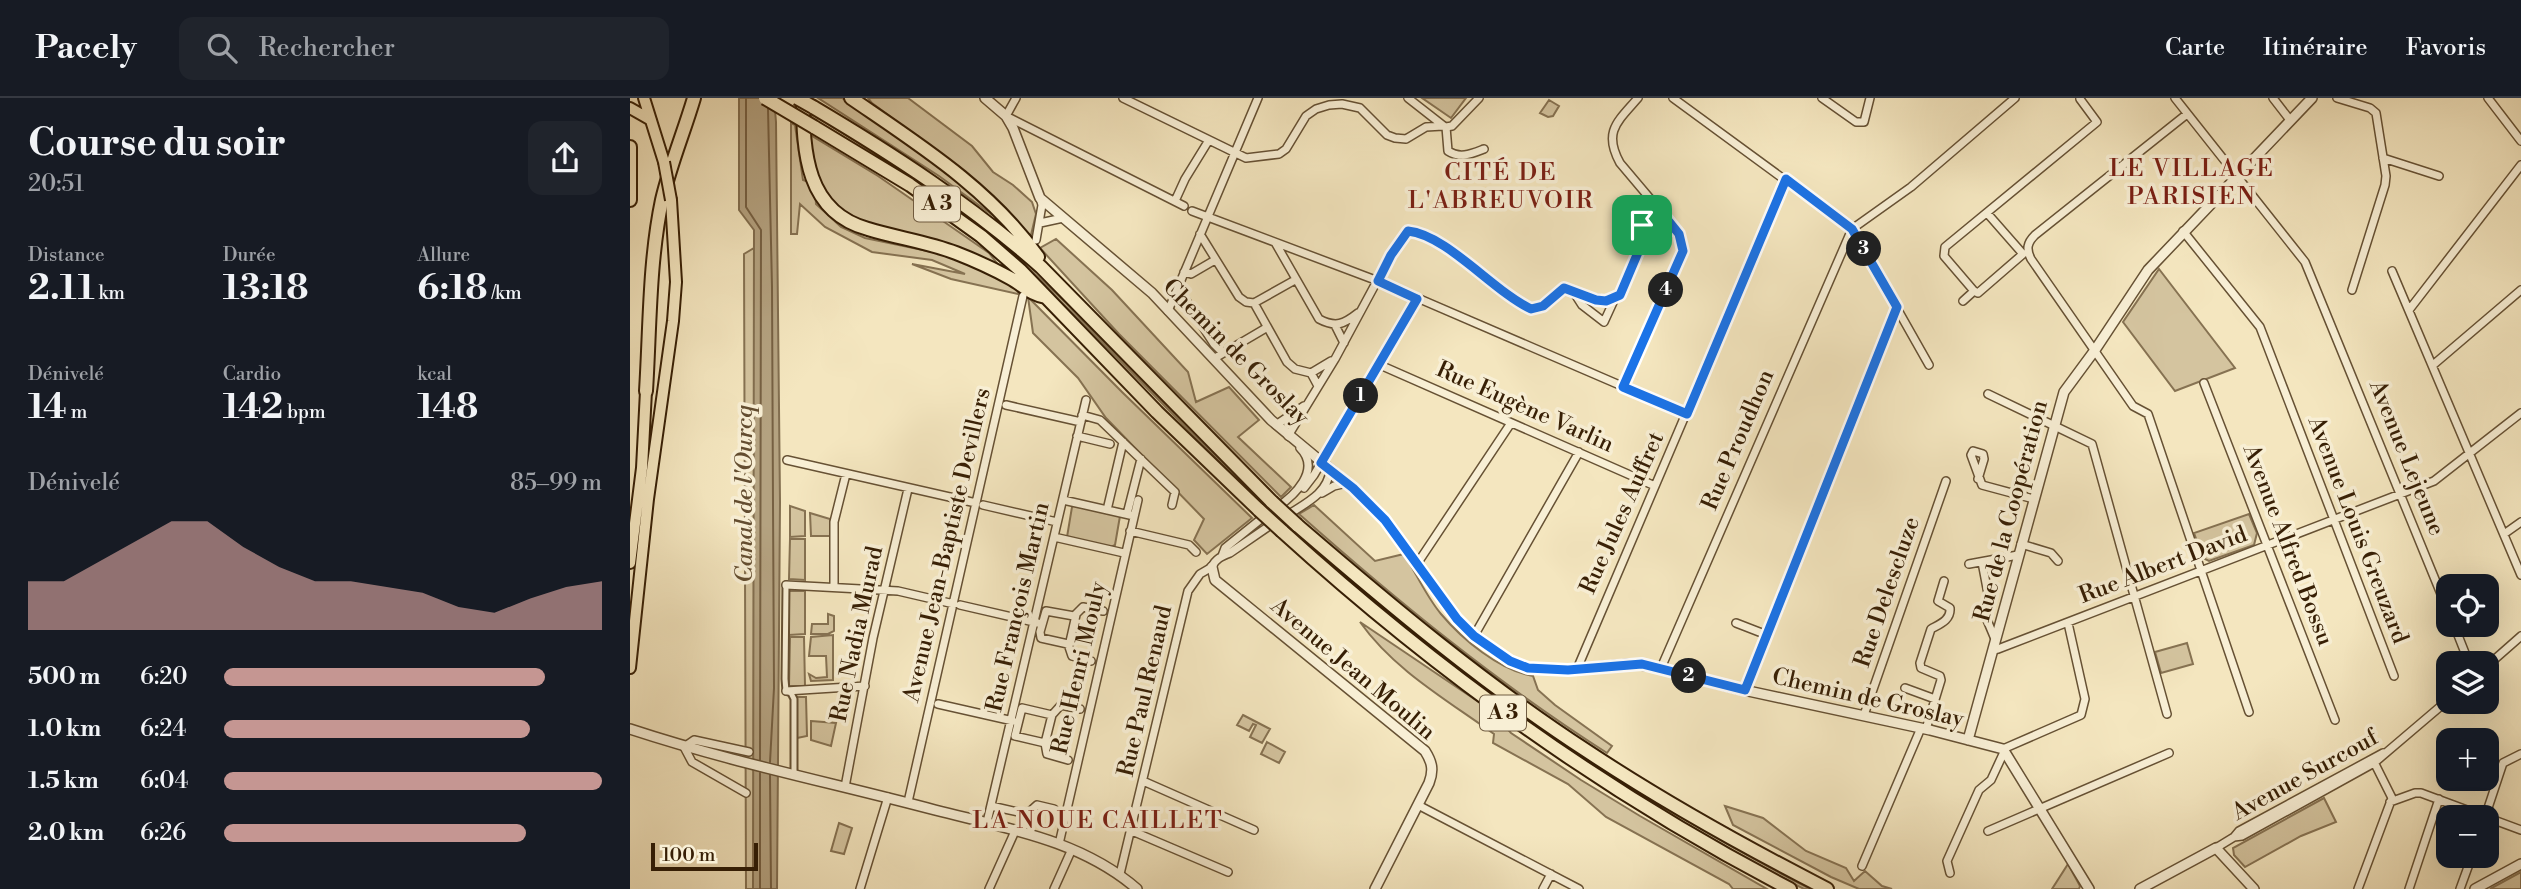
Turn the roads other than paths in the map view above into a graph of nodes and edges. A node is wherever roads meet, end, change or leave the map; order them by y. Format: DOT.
graph roads {
  1 [pos="643,98"];
  2 [pos="694,98"];
  3 [pos="765,98"];
  4 [pos="850,98"];
  5 [pos="863,98"];
  6 [pos="985,98"];
  7 [pos="1016,98"];
  8 [pos="1123,98"];
  9 [pos="1258,98"];
  10 [pos="1408,98"];
  11 [pos="1479,98"];
  12 [pos="1638,98"];
  13 [pos="1673,98"];
  14 [pos="1822,98"];
  15 [pos="1870,98"];
  16 [pos="2015,98"];
  17 [pos="2175,98"];
  18 [pos="2273,98"];
  19 [pos="2312,98"];
  20 [pos="2337,98"];
  21 [pos="2488,98"];
  22 [pos="2080,99"];
  23 [pos="803,100"];
  24 [pos="630,108"];
  25 [pos="2187,114"];
  26 [pos="1006,116"];
  27 [pos="652,120"];
  28 [pos="2290,120"];
  29 [pos="892,126"];
  30 [pos="1444,126"];
  31 [pos="808,128"];
  32 [pos="1209,140"];
  33 [pos="2521,141"];
  34 [pos="630,147"];
  35 [pos="1483,149"];
  36 [pos="1235,151"];
  37 [pos="631,154"];
  38 [pos="2383,158"];
  39 [pos="2521,165"];
  40 [pos="2237,176"];
  41 [pos="2439,176"];
  42 [pos="1786,179"];
  43 [pos="1040,198"];
  44 [pos="630,201"];
  45 [pos="1175,201"];
  46 [pos="1658,208"];
  47 [pos="1987,213"];
  48 [pos="1063,218"];
  49 [pos="1207,218"];
  50 [pos="1040,223"];
  51 [pos="1852,229"];
  52 [pos="2183,231"];
  53 [pos="1200,234"];
  54 [pos="1036,240"];
  55 [pos="1275,243"];
  56 [pos="2026,252"];
  57 [pos="1215,260"];
  58 [pos="1041,267"];
  59 [pos="2392,271"];
  60 [pos="1184,272"];
  61 [pos="1295,280"];
  62 [pos="1378,281"];
  63 [pos="1178,288"];
  64 [pos="1573,290"];
  65 [pos="2352,290"];
  66 [pos="2521,290"];
  67 [pos="1974,291"];
  68 [pos="1023,296"];
  69 [pos="1047,297"];
  70 [pos="1615,298"];
  71 [pos="1417,299"];
  72 [pos="1963,301"];
  73 [pos="1254,303"];
  74 [pos="1897,307"];
  75 [pos="1363,309"];
  76 [pos="2409,310"];
  77 [pos="1168,311"];
  78 [pos="1335,325"];
  79 [pos="1266,328"];
  80 [pos="1344,343"];
  81 [pos="2095,351"];
  82 [pos="1218,355"];
  83 [pos="1335,359"];
  84 [pos="1380,365"];
  85 [pos="1929,365"];
  86 [pos="2433,365"];
  87 [pos="1311,373"];
  88 [pos="2204,383"];
  89 [pos="1318,386"];
  90 [pos="1623,387"];
  91 [pos="646,391"];
  92 [pos="1988,394"];
  93 [pos="1086,400"];
  94 [pos="1307,404"];
  95 [pos="1006,405"];
  96 [pos="2521,413"];
  97 [pos="1687,414"];
  98 [pos="1081,419"];
  99 [pos="1511,423"];
  100 [pos="2054,424"];
  101 [pos="1276,425"];
  102 [pos="1077,436"];
  103 [pos="1287,436"];
  104 [pos="1123,442"];
  105 [pos="1111,444"];
  106 [pos="1579,452"];
  107 [pos="2469,453"];
  108 [pos="1141,459"];
  109 [pos="787,460"];
  110 [pos="1321,463"];
  111 [pos="1330,470"];
  112 [pos="846,474"];
  113 [pos="1978,479"];
  114 [pos="1946,481"];
  115 [pos="1347,483"];
  116 [pos="1655,486"];
  117 [pos="908,489"];
  118 [pos="2401,494"];
  119 [pos="648,499"];
  120 [pos="1289,499"];
  121 [pos="1313,499"];
  122 [pos="2034,499"];
  123 [pos="1063,500"];
  124 [pos="1138,500"];
  125 [pos="980,504"];
  126 [pos="1172,505"];
  127 [pos="1107,510"];
  128 [pos="1130,515"];
  129 [pos="2334,519"];
  130 [pos="1057,522"];
  131 [pos="2521,522"];
  132 [pos="1130,531"];
  133 [pos="2504,534"];
  134 [pos="1054,537"];
  135 [pos="2021,544"];
  136 [pos="2268,544"];
  137 [pos="1196,552"];
  138 [pos="1124,553"];
  139 [pos="2018,555"];
  140 [pos="1222,556"];
  141 [pos="2058,561"];
  142 [pos="1982,562"];
  143 [pos="630,563"];
  144 [pos="1417,564"];
  145 [pos="1969,564"];
  146 [pos="1212,567"];
  147 [pos="2202,571"];
  148 [pos="2521,575"];
  149 [pos="1944,581"];
  150 [pos="2436,581"];
  151 [pos="786,585"];
  152 [pos="834,587"];
  153 [pos="886,590"];
  154 [pos="2136,596"];
  155 [pos="957,605"];
  156 [pos="1103,611"];
  157 [pos="1076,615"];
  158 [pos="1038,623"];
  159 [pos="1736,623"];
  160 [pos="2068,623"];
  161 [pos="1767,635"];
  162 [pos="1474,636"];
  163 [pos="2521,636"];
  164 [pos="1995,639"];
  165 [pos="1069,646"];
  166 [pos="1993,650"];
  167 [pos="2499,655"];
  168 [pos="1091,662"];
  169 [pos="630,668"];
  170 [pos="1661,668"];
  171 [pos="1577,669"];
  172 [pos="2394,677"];
  173 [pos="865,686"];
  174 [pos="1905,688"];
  175 [pos="1745,690"];
  176 [pos="786,691"];
  177 [pos="1935,699"];
  178 [pos="938,704"];
  179 [pos="1080,709"];
  180 [pos="2436,711"];
  181 [pos="2249,712"];
  182 [pos="2167,714"];
  183 [pos="1052,715"];
  184 [pos="1864,715"];
  185 [pos="2335,720"];
  186 [pos="1015,721"];
  187 [pos="630,729"];
  188 [pos="1923,729"];
  189 [pos="1968,740"];
  190 [pos="1045,743"];
  191 [pos="684,747"];
  192 [pos="2001,749"];
  193 [pos="749,752"];
  194 [pos="2169,753"];
  195 [pos="2521,754"];
  196 [pos="1068,760"];
  197 [pos="2373,761"];
  198 [pos="794,774"];
  199 [pos="1143,781"];
  200 [pos="845,787"];
  201 [pos="747,793"];
  202 [pos="887,797"];
  203 [pos="2438,799"];
  204 [pos="908,802"];
  205 [pos="2390,802"];
  206 [pos="1418,805"];
  207 [pos="2455,805"];
  208 [pos="2489,805"];
  209 [pos="991,806"];
  210 [pos="1054,809"];
  211 [pos="2039,810"];
  212 [pos="987,822"];
  213 [pos="2499,822"];
  214 [pos="1016,830"];
  215 [pos="1254,830"];
  216 [pos="2521,830"];
  217 [pos="1132,831"];
  218 [pos="1988,831"];
  219 [pos="1059,844"];
  220 [pos="2216,848"];
  221 [pos="1072,849"];
  222 [pos="2521,864"];
  223 [pos="1862,866"];
  224 [pos="2468,868"];
  225 [pos="1228,872"];
  226 [pos="1950,873"];
  227 [pos="1120,874"];
  228 [pos="1550,874"];
  229 [pos="860,889"];
  230 [pos="989,889"];
  231 [pos="1054,889"];
  232 [pos="1137,889"];
  233 [pos="1375,889"];
  234 [pos="1543,889"];
  235 [pos="1580,889"];
  236 [pos="1790,889"];
  237 [pos="1827,889"];
  238 [pos="2089,889"];
  239 [pos="2140,889"];
  240 [pos="2254,889"];
  241 [pos="2358,889"];
  242 [pos="2409,889"];
  243 [pos="2460,889"];
  244 [pos="2475,889"];
  1 -- 27 [label="main road"];
  2 -- 91 [label="highway"];
  3 -- 31 [label="highway, A 3, bridge"];
  4 -- 29 [label="highway"];
  5 -- 29 [label="highway"];
  6 -- 26 [label="street, Chemin de Groslay"];
  7 -- 26 [label="street"];
  8 -- 32 [label="street"];
  9 -- 36 [label="street"];
  10 -- 30 [label="street"];
  11 -- 30 [label="street"];
  12 -- 46 [label="street"];
  13 -- 42 [label="street"];
  14 -- 15 [label="street"];
  16 -- 51 [label="street"];
  17 -- 25 [label="street, Avenue Lejeune"];
  18 -- 28 [label="street"];
  19 -- 28 [label="street, Rue de la Coopération"];
  20 -- 38 [label="street"];
  21 -- 33 [label="street"];
  22 -- 47 [label="street"];
  23 -- 31 [label="highway"];
  23 -- 58 [label="highway, A 3"];
  24 -- 27 [label="main road"];
  25 -- 40 [label="street, Avenue Lejeune"];
  25 -- 56 [label="street"];
  26 -- 43 [label="street, Chemin de Groslay"];
  26 -- 45 [label="street"];
  27 -- 119 [label="main road, bridge"];
  28 -- 40 [label="street, Rue de la Coopération"];
  29 -- 58 [label="highway"];
  30 -- 35 [label="street"];
  30 -- 36 [label="street"];
  31 -- 69 [label="highway, A 3"];
  31 -- 69 [label="highway"];
  32 -- 36 [label="street"];
  32 -- 45 [label="street"];
  34 -- 37 [label="highway"];
  36 -- 49 [label="street"];
  37 -- 44 [label="highway"];
  38 -- 41 [label="street"];
  38 -- 65 [label="street"];
  39 -- 76 [label="street"];
  40 -- 52 [label="street, Rue de la Coopération"];
  40 -- 118 [label="street, Avenue Lejeune"];
  42 -- 51 [label="street"];
  42 -- 97 [label="street, Rue Jules Auffret"];
  43 -- 48 [label="street, Chemin de Groslay"];
  43 -- 50 [label="street"];
  45 -- 49 [label="street"];
  46 -- 70 [label="street"];
  46 -- 90 [label="street"];
  47 -- 56 [label="street"];
  47 -- 67 [label="street"];
  48 -- 50 [label="street"];
  48 -- 77 [label="street, Chemin de Groslay"];
  49 -- 53 [label="street"];
  49 -- 55 [label="street"];
  50 -- 54 [label="street"];
  51 -- 74 [label="street"];
  51 -- 170 [label="street, Rue Proudhon"];
  52 -- 81 [label="street, Rue de la Coopération"];
  52 -- 129 [label="street, Avenue Louis Greuzard"];
  53 -- 57 [label="street"];
  53 -- 60 [label="street"];
  55 -- 61 [label="street"];
  55 -- 62 [label="street"];
  56 -- 67 [label="street"];
  56 -- 81 [label="street"];
  57 -- 60 [label="street"];
  57 -- 73 [label="street"];
  58 -- 237 [label="highway, A 3, bridge"];
  59 -- 76 [label="street"];
  60 -- 63 [label="street"];
  61 -- 73 [label="street"];
  61 -- 78 [label="street"];
  62 -- 64 [label="street"];
  62 -- 71 [label="street"];
  62 -- 75 [label="street"];
  63 -- 77 [label="street"];
  63 -- 82 [label="street"];
  64 -- 70 [label="street"];
  64 -- 70 [label="street"];
  66 -- 86 [label="street"];
  67 -- 72 [label="street"];
  68 -- 125 [label="street, Avenue Jean-Baptiste Devillers"];
  69 -- 236 [label="highway, A 3, bridge"];
  71 -- 84 [label="street"];
  71 -- 90 [label="street"];
  73 -- 79 [label="street"];
  74 -- 85 [label="street"];
  74 -- 161 [label="street"];
  75 -- 78 [label="street"];
  75 -- 80 [label="street"];
  76 -- 86 [label="street"];
  77 -- 82 [label="street, Chemin de Groslay"];
  78 -- 80 [label="street"];
  79 -- 82 [label="street"];
  79 -- 87 [label="street"];
  80 -- 83 [label="street"];
  81 -- 100 [label="street, Rue de la Coopération"];
  81 -- 147 [label="street"];
  82 -- 101 [label="street, Chemin de Groslay"];
  83 -- 87 [label="street"];
  83 -- 89 [label="street"];
  84 -- 99 [label="street, Rue Eugène Varlin"];
  84 -- 110 [label="street"];
  86 -- 107 [label="street"];
  87 -- 89 [label="street"];
  88 -- 136 [label="street, Avenue Alfred Bossu"];
  89 -- 94 [label="street"];
  90 -- 97 [label="street"];
  91 -- 119 [label="main road"];
  91 -- 143 [label="main road"];
  92 -- 100 [label="street"];
  93 -- 98 [label="street, Rue François Martin"];
  94 -- 101 [label="street"];
  94 -- 103 [label="street"];
  95 -- 98 [label="street"];
  96 -- 107 [label="street, Rue Albert David"];
  97 -- 116 [label="street, Rue Jules Auffret"];
  98 -- 102 [label="street, Rue François Martin"];
  98 -- 104 [label="street"];
  99 -- 106 [label="street, Rue Eugène Varlin"];
  99 -- 144 [label="street"];
  100 -- 122 [label="street, Rue de la Coopération"];
  100 -- 154 [label="street"];
  101 -- 103 [label="street, Chemin de Groslay"];
  102 -- 105 [label="street"];
  102 -- 123 [label="street, Rue François Martin"];
  103 -- 110 [label="street, Chemin de Groslay"];
  103 -- 120 [label="street"];
  104 -- 108 [label="street"];
  104 -- 127 [label="street"];
  106 -- 116 [label="street, Rue Eugène Varlin"];
  106 -- 162 [label="street"];
  107 -- 118 [label="street, Rue Albert David"];
  107 -- 133 [label="street"];
  108 -- 126 [label="street"];
  108 -- 128 [label="street"];
  109 -- 112 [label="street"];
  110 -- 111 [label="street, Chemin de Groslay"];
  110 -- 120 [label="street"];
  111 -- 115 [label="street, Chemin de Groslay"];
  111 -- 121 [label="street"];
  112 -- 117 [label="street"];
  112 -- 152 [label="street"];
  113 -- 122 [label="street"];
  114 -- 184 [label="street, Rue Delescluze"];
  115 -- 121 [label="street"];
  115 -- 144 [label="street, Chemin de Groslay"];
  116 -- 171 [label="street, Rue Jules Auffret"];
  117 -- 125 [label="street"];
  117 -- 153 [label="street, Rue Nadia Murad"];
  118 -- 129 [label="street, Rue Albert David"];
  118 -- 150 [label="street, Avenue Lejeune"];
  119 -- 169 [label="main road"];
  120 -- 140 [label="street, Rue Paul Renaud"];
  121 -- 140 [label="street"];
  122 -- 135 [label="street, Rue de la Coopération"];
  123 -- 127 [label="street"];
  123 -- 130 [label="street, Rue François Martin"];
  124 -- 128 [label="street, Rue Henri Mouly"];
  125 -- 130 [label="street"];
  125 -- 155 [label="street, Avenue Jean-Baptiste Devillers"];
  127 -- 128 [label="street"];
  128 -- 132 [label="street, Rue Henri Mouly"];
  129 -- 136 [label="street, Rue Albert David"];
  129 -- 172 [label="street, Avenue Louis Greuzard"];
  130 -- 134 [label="street, Rue François Martin"];
  131 -- 133 [label="street"];
  132 -- 137 [label="street"];
  132 -- 138 [label="street, Rue Henri Mouly"];
  133 -- 148 [label="street"];
  134 -- 138 [label="street"];
  134 -- 158 [label="street, Rue François Martin"];
  135 -- 139 [label="street, Rue de la Coopération"];
  135 -- 141 [label="street"];
  136 -- 147 [label="street, Rue Albert David"];
  136 -- 185 [label="street, Avenue Alfred Bossu"];
  138 -- 219 [label="street, Rue Henri Mouly"];
  139 -- 142 [label="street"];
  139 -- 164 [label="street, Rue de la Coopération"];
  140 -- 146 [label="street, Rue Paul Renaud"];
  142 -- 145 [label="street"];
  142 -- 164 [label="street"];
  144 -- 162 [label="street, Chemin de Groslay"];
  146 -- 199 [label="street, Rue Paul Renaud"];
  146 -- 206 [label="street, Avenue Jean Moulin"];
  147 -- 154 [label="street, Rue Albert David"];
  147 -- 181 [label="street"];
  149 -- 177 [label="street"];
  151 -- 152 [label="street"];
  151 -- 176 [label="street"];
  152 -- 153 [label="street"];
  153 -- 155 [label="street"];
  153 -- 173 [label="street, Rue Nadia Murad"];
  154 -- 160 [label="street, Rue Albert David"];
  154 -- 182 [label="street"];
  155 -- 158 [label="street"];
  155 -- 204 [label="street, Avenue Jean-Baptiste Devillers"];
  156 -- 157 [label="street"];
  157 -- 158 [label="street"];
  157 -- 165 [label="street"];
  158 -- 165 [label="street"];
  158 -- 186 [label="street, Rue François Martin"];
  159 -- 161 [label="street"];
  160 -- 166 [label="street, Rue Albert David"];
  160 -- 192 [label="street"];
  161 -- 175 [label="street"];
  162 -- 171 [label="street, Chemin de Groslay"];
  163 -- 167 [label="street"];
  164 -- 166 [label="street, Rue de la Coopération"];
  165 -- 168 [label="street"];
  166 -- 189 [label="street"];
  170 -- 171 [label="street, Chemin de Groslay"];
  170 -- 175 [label="street, Chemin de Groslay"];
  173 -- 176 [label="street"];
  173 -- 200 [label="street, Rue Nadia Murad"];
  174 -- 177 [label="street"];
  175 -- 184 [label="street, Chemin de Groslay"];
  176 -- 198 [label="street"];
  177 -- 188 [label="street"];
  178 -- 186 [label="street"];
  179 -- 183 [label="street"];
  180 -- 197 [label="street, Avenue Surcouf"];
  183 -- 186 [label="street"];
  183 -- 190 [label="street"];
  184 -- 188 [label="street, Chemin de Groslay"];
  186 -- 190 [label="street"];
  186 -- 209 [label="street, Rue François Martin"];
  187 -- 191 [label="street"];
  188 -- 189 [label="street, Chemin de Groslay"];
  188 -- 223 [label="street"];
  189 -- 192 [label="street, Chemin de Groslay"];
  190 -- 196 [label="street"];
  191 -- 193 [label="street"];
  191 -- 198 [label="street"];
  191 -- 201 [label="street"];
  192 -- 211 [label="street"];
  192 -- 226 [label="street"];
  194 -- 211 [label="street"];
  195 -- 208 [label="street"];
  197 -- 205 [label="street"];
  197 -- 220 [label="street, Avenue Surcouf"];
  198 -- 200 [label="street"];
  199 -- 215 [label="street"];
  199 -- 217 [label="street, Rue Paul Renaud"];
  200 -- 202 [label="street"];
  202 -- 204 [label="street"];
  202 -- 229 [label="street"];
  203 -- 205 [label="street"];
  203 -- 207 [label="street"];
  203 -- 242 [label="street"];
  204 -- 212 [label="street"];
  205 -- 241 [label="street"];
  206 -- 228 [label="street"];
  206 -- 233 [label="street, Avenue Jean Moulin"];
  209 -- 210 [label="street"];
  209 -- 212 [label="street, Rue François Martin"];
  211 -- 218 [label="street"];
  211 -- 238 [label="street"];
  212 -- 214 [label="street"];
  213 -- 216 [label="street"];
  214 -- 219 [label="street"];
  214 -- 230 [label="street"];
  217 -- 225 [label="street"];
  217 -- 227 [label="street, Rue Paul Renaud"];
  219 -- 221 [label="street"];
  220 -- 239 [label="street, Avenue Surcouf"];
  220 -- 240 [label="street"];
  221 -- 227 [label="street"];
  221 -- 231 [label="street"];
  222 -- 244 [label="street"];
  224 -- 243 [label="street"];
  227 -- 232 [label="street"];
  228 -- 234 [label="street"];
  228 -- 235 [label="street"];
}
